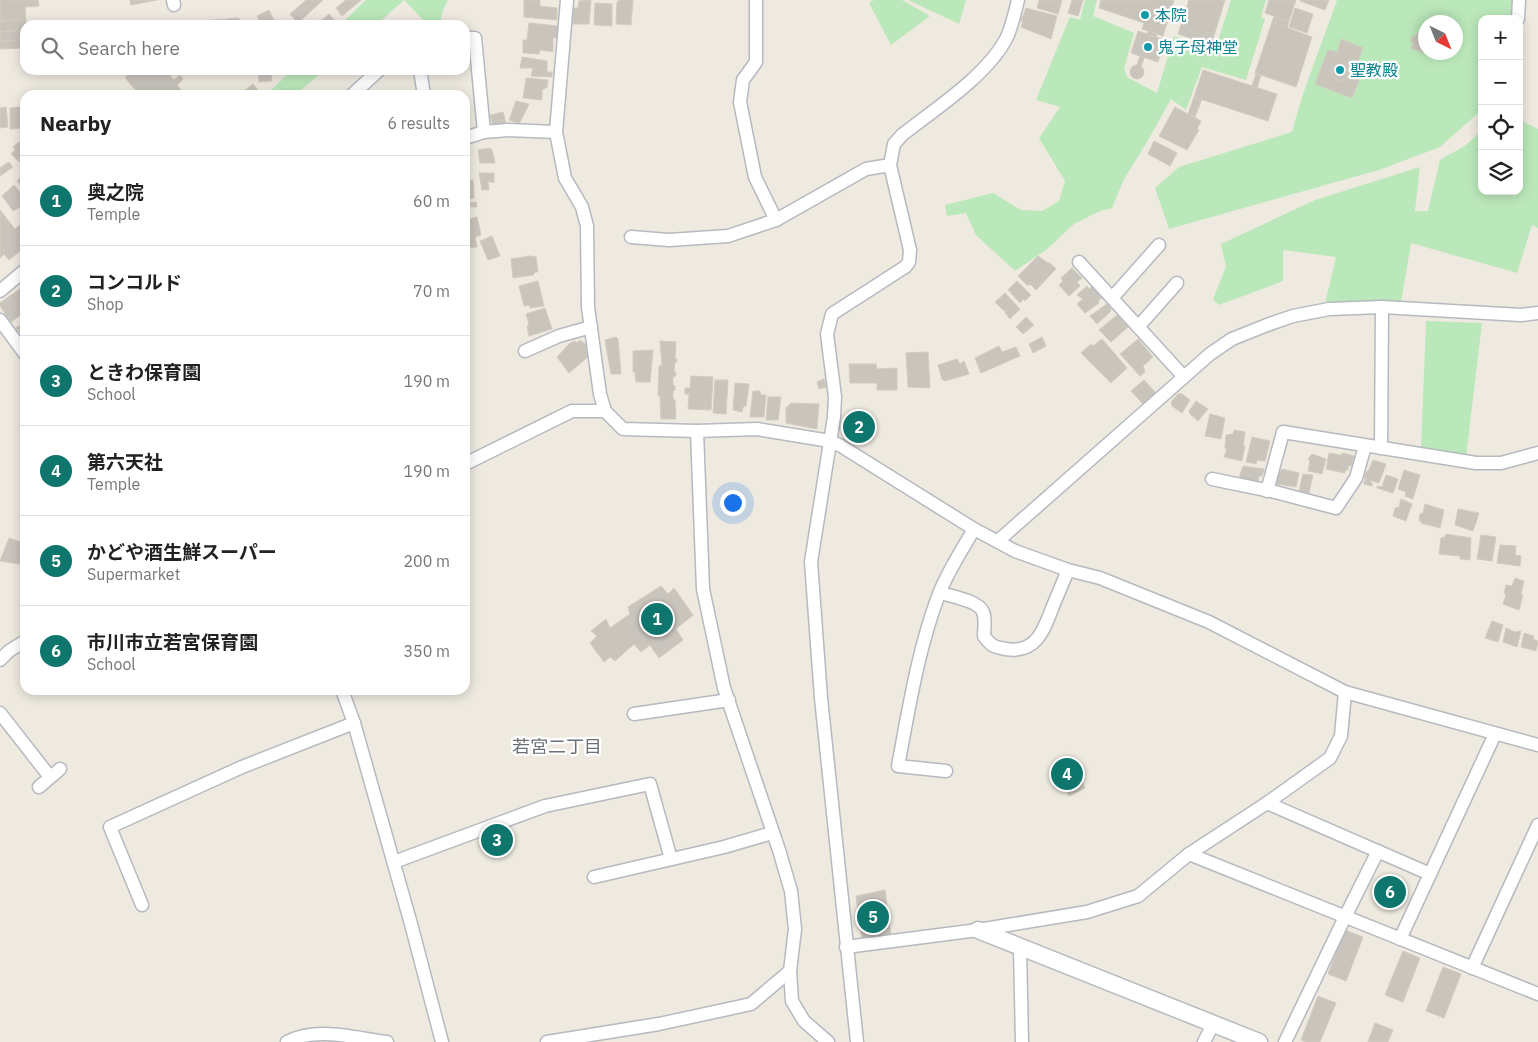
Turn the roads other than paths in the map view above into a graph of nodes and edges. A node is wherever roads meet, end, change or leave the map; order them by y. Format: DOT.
graph roads {
  1 [pos="567,0"];
  2 [pos="756,0"];
  3 [pos="1018,0"];
  4 [pos="1519,0"];
  5 [pos="1518,15"];
  6 [pos="470,38"];
  7 [pos="374,75"];
  8 [pos="421,75"];
  9 [pos="357,90"];
  10 [pos="423,90"];
  11 [pos="484,132"];
  12 [pos="556,132"];
  13 [pos="470,136"];
  14 [pos="890,164"];
  15 [pos="776,220"];
  16 [pos="631,237"];
  17 [pos="1159,245"];
  18 [pos="1079,262"];
  19 [pos="20,274"];
  20 [pos="1178,283"];
  21 [pos="0,291"];
  22 [pos="1112,298"];
  23 [pos="1382,307"];
  24 [pos="1538,313"];
  25 [pos="0,320"];
  26 [pos="1138,326"];
  27 [pos="591,327"];
  28 [pos="20,347"];
  29 [pos="525,351"];
  30 [pos="1184,377"];
  31 [pos="605,411"];
  32 [pos="698,431"];
  33 [pos="830,441"];
  34 [pos="1365,446"];
  35 [pos="1381,448"];
  36 [pos="1538,453"];
  37 [pos="470,461"];
  38 [pos="1212,479"];
  39 [pos="1267,491"];
  40 [pos="974,529"];
  41 [pos="998,541"];
  42 [pos="1068,570"];
  43 [pos="940,593"];
  44 [pos="20,644"];
  45 [pos="0,660"];
  46 [pos="1345,692"];
  47 [pos="344,695"];
  48 [pos="729,700"];
  49 [pos="0,713"];
  50 [pos="634,714"];
  51 [pos="354,723"];
  52 [pos="1495,734"];
  53 [pos="1538,745"];
  54 [pos="60,768"];
  55 [pos="946,771"];
  56 [pos="50,778"];
  57 [pos="39,787"];
  58 [pos="1267,803"];
  59 [pos="1538,825"];
  60 [pos="772,833"];
  61 [pos="1378,852"];
  62 [pos="1190,854"];
  63 [pos="671,859"];
  64 [pos="394,862"];
  65 [pos="1430,874"];
  66 [pos="594,878"];
  67 [pos="142,905"];
  68 [pos="1345,916"];
  69 [pos="978,930"];
  70 [pos="1400,939"];
  71 [pos="846,948"];
  72 [pos="1020,948"];
  73 [pos="1472,968"];
  74 [pos="790,971"];
  75 [pos="1537,992"];
  76 [pos="1213,1024"];
  77 [pos="853,1041"];
  78 [pos="287,1042"];
  79 [pos="387,1042"];
  80 [pos="442,1042"];
  81 [pos="547,1042"];
  82 [pos="828,1042"];
  83 [pos="1022,1042"];
  84 [pos="1204,1042"];
  85 [pos="1259,1042"];
  86 [pos="1285,1042"];
  1 -- 12 [label="street"];
  2 -- 15 [label="street"];
  3 -- 14 [label="street"];
  4 -- 5 [label="street"];
  6 -- 11 [label="street"];
  7 -- 9 [label="street"];
  8 -- 10 [label="street"];
  11 -- 12 [label="street"];
  11 -- 13 [label="street"];
  12 -- 27 [label="street"];
  14 -- 15 [label="street"];
  14 -- 33 [label="street"];
  15 -- 16 [label="street"];
  17 -- 22 [label="street"];
  18 -- 22 [label="street"];
  19 -- 21 [label="street"];
  20 -- 26 [label="street"];
  22 -- 26 [label="street"];
  23 -- 24 [label="street"];
  23 -- 30 [label="street"];
  23 -- 35 [label="street"];
  25 -- 28 [label="street"];
  26 -- 30 [label="street"];
  27 -- 29 [label="street"];
  27 -- 31 [label="street"];
  30 -- 41 [label="street"];
  31 -- 32 [label="street"];
  31 -- 37 [label="street"];
  32 -- 33 [label="street"];
  32 -- 48 [label="street"];
  33 -- 40 [label="street"];
  33 -- 71 [label="street"];
  34 -- 35 [label="street"];
  34 -- 39 [label="street"];
  34 -- 39 [label="street"];
  35 -- 36 [label="street"];
  38 -- 39 [label="street"];
  40 -- 41 [label="street"];
  40 -- 43 [label="street"];
  41 -- 42 [label="street"];
  42 -- 43 [label="street"];
  42 -- 46 [label="street"];
  43 -- 55 [label="street"];
  44 -- 45 [label="street"];
  46 -- 52 [label="street"];
  46 -- 58 [label="street"];
  47 -- 51 [label="street"];
  48 -- 50 [label="street"];
  48 -- 60 [label="street"];
  49 -- 56 [label="street"];
  51 -- 64 [label="street"];
  51 -- 67 [label="street"];
  52 -- 53 [label="street"];
  52 -- 65 [label="street"];
  54 -- 56 [label="street"];
  56 -- 57 [label="street"];
  58 -- 61 [label="street"];
  58 -- 62 [label="street"];
  59 -- 73 [label="street"];
  60 -- 63 [label="street"];
  60 -- 74 [label="street"];
  61 -- 65 [label="street"];
  61 -- 68 [label="street"];
  62 -- 68 [label="street"];
  62 -- 69 [label="street"];
  63 -- 64 [label="street"];
  63 -- 66 [label="street"];
  64 -- 80 [label="street"];
  65 -- 70 [label="street"];
  68 -- 70 [label="street"];
  68 -- 86 [label="street"];
  69 -- 71 [label="street"];
  69 -- 72 [label="street"];
  70 -- 73 [label="street"];
  71 -- 77 [label="street"];
  72 -- 76 [label="street"];
  72 -- 83 [label="street"];
  73 -- 75 [label="street"];
  74 -- 81 [label="street"];
  74 -- 82 [label="street"];
  76 -- 84 [label="street"];
  76 -- 85 [label="street"];
  78 -- 79 [label="street"];
}
